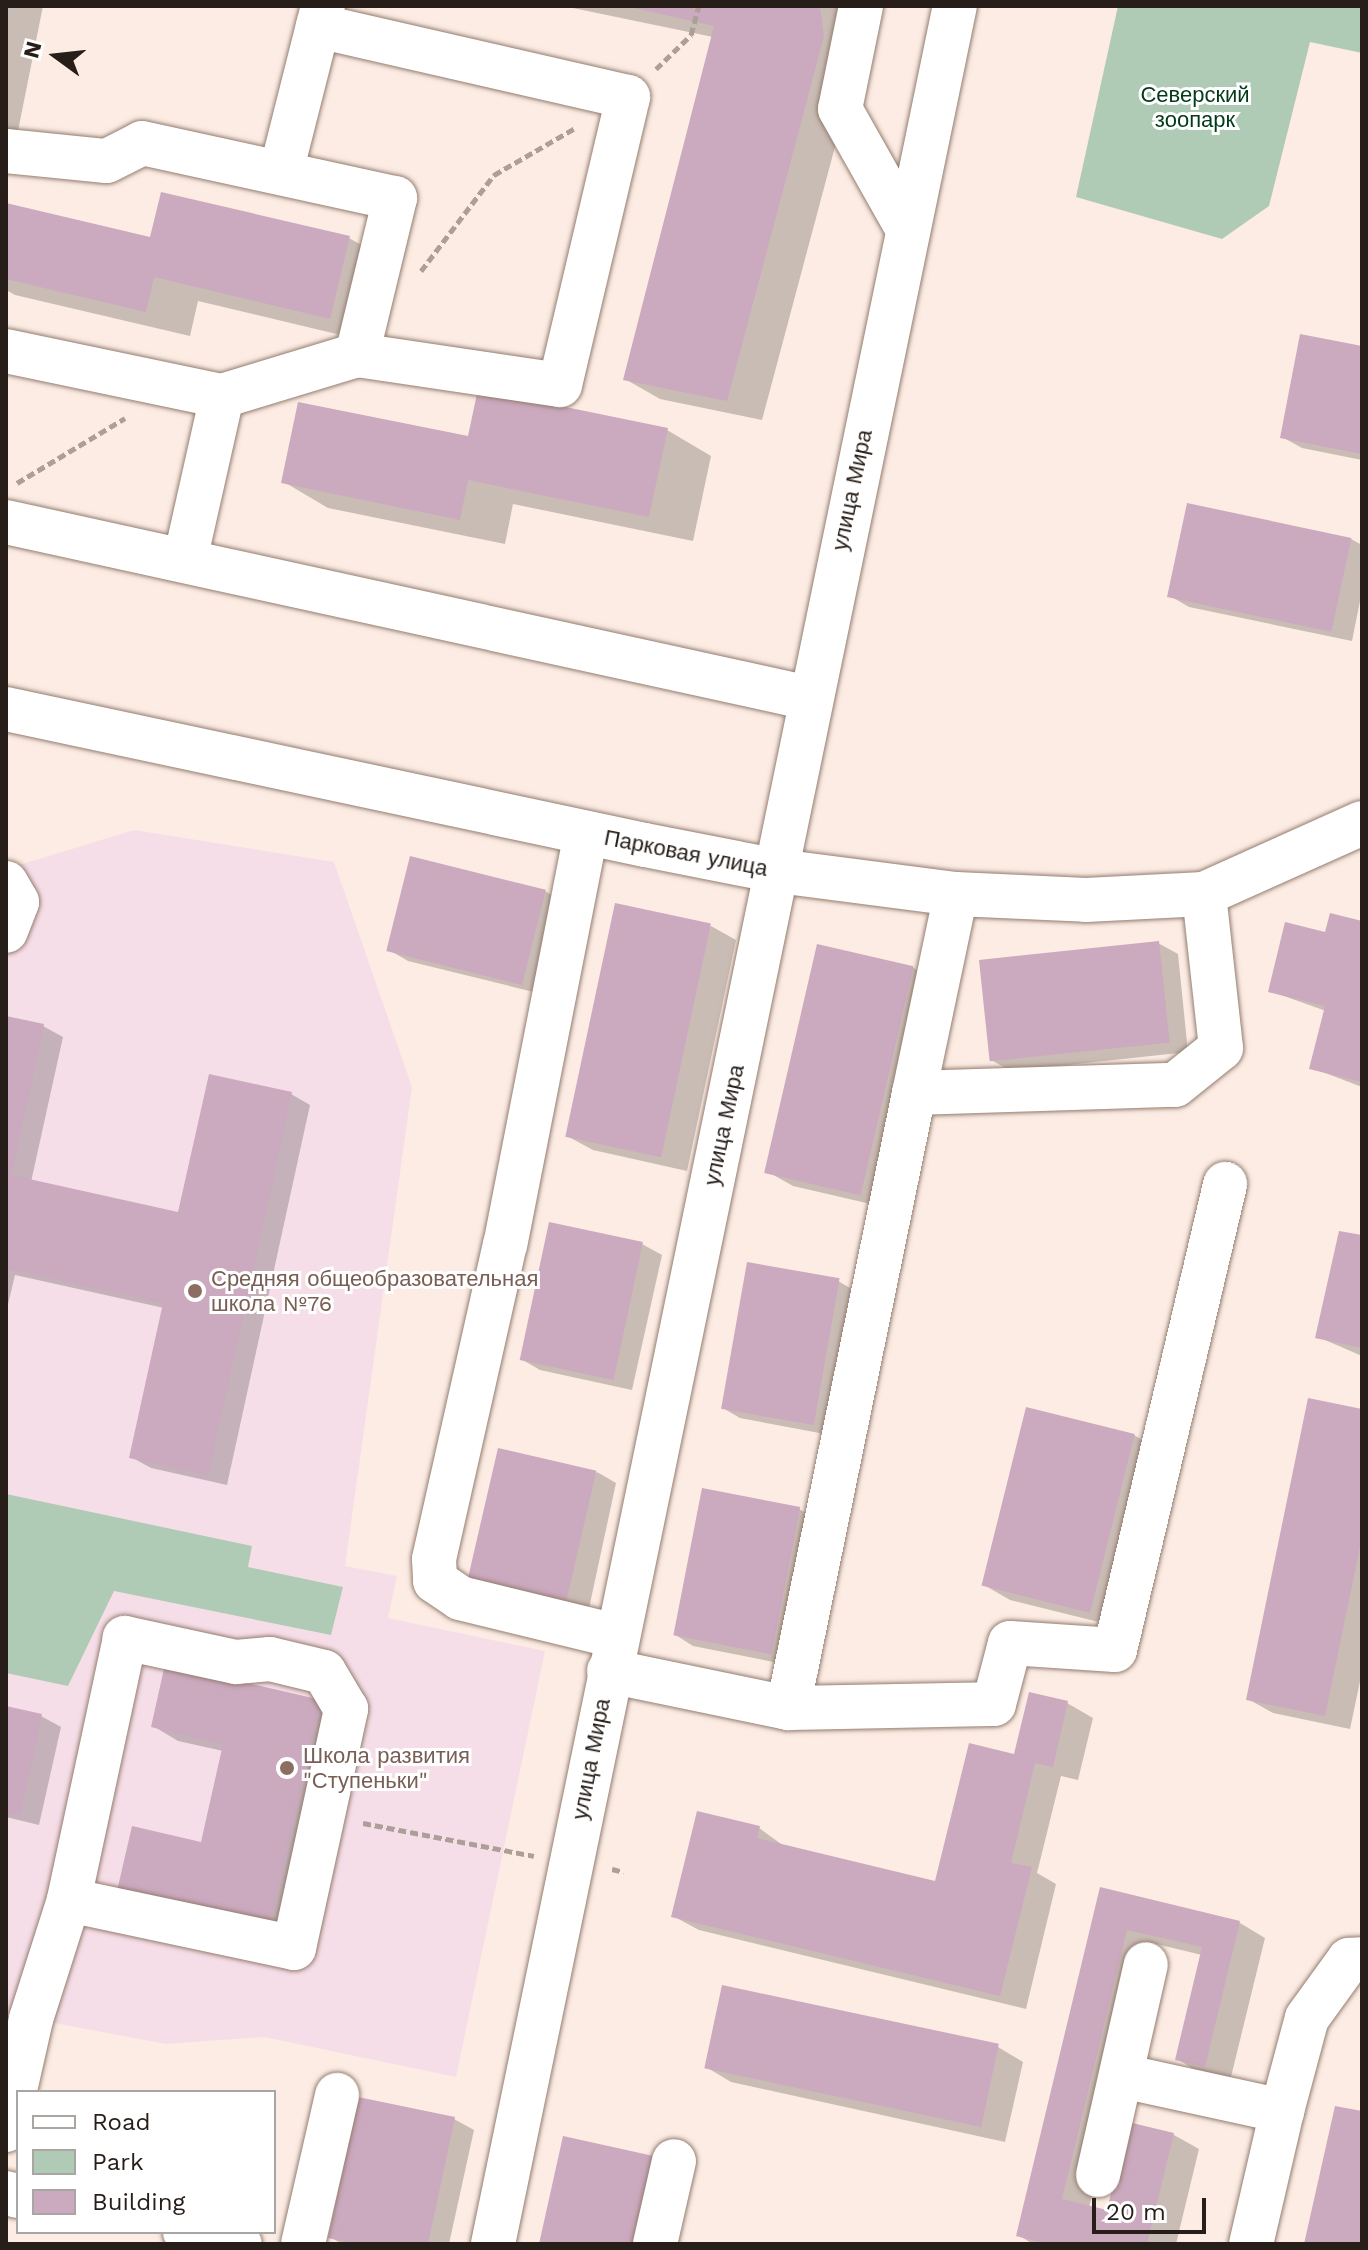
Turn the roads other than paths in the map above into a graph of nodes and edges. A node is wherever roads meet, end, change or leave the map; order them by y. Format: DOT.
graph roads {
  1 [pos="861,6"];
  2 [pos="955,6"];
  3 [pos="321,16"];
  4 [pos="6,151"];
  5 [pos="281,172"];
  6 [pos="906,226"];
  7 [pos="6,351"];
  8 [pos="357,355"];
  9 [pos="222,396"];
  10 [pos="6,522"];
  11 [pos="185,560"];
  12 [pos="809,698"];
  13 [pos="6,709"];
  14 [pos="1362,823"];
  15 [pos="586,833"];
  16 [pos="778,871"];
  17 [pos="6,883"];
  18 [pos="956,894"];
  19 [pos="1204,894"];
  20 [pos="6,931"];
  21 [pos="914,1093"];
  22 [pos="1225,1184"];
  23 [pos="612,1654"];
  24 [pos="788,1708"];
  25 [pos="69,1900"];
  26 [pos="1362,1959"];
  27 [pos="1146,1964"];
  28 [pos="1122,2076"];
  29 [pos="337,2095"];
  30 [pos="1282,2111"];
  31 [pos="6,2130"];
  32 [pos="674,2161"];
  33 [pos="1098,2175"];
  34 [pos="194,2234"];
  35 [pos="240,2244"];
  36 [pos="303,2244"];
  37 [pos="493,2244"];
  38 [pos="655,2244"];
  39 [pos="1251,2244"];
  1 -- 6 [label="street"];
  2 -- 6 [label="street, улица Мира"];
  3 -- 5 [label="street"];
  3 -- 8 [label="street"];
  4 -- 5 [label="street"];
  5 -- 8 [label="street"];
  6 -- 12 [label="street, улица Мира"];
  7 -- 9 [label="street"];
  8 -- 9 [label="street"];
  9 -- 11 [label="street"];
  10 -- 11 [label="street"];
  11 -- 12 [label="street"];
  12 -- 16 [label="street, улица Мира"];
  13 -- 15 [label="street, Парковая улица"];
  14 -- 19 [label="street, Парковая улица"];
  15 -- 16 [label="street, Парковая улица"];
  15 -- 23 [label="street"];
  16 -- 18 [label="street, Парковая улица"];
  16 -- 23 [label="street, улица Мира"];
  17 -- 20 [label="street"];
  18 -- 19 [label="street, Парковая улица"];
  18 -- 21 [label="street"];
  19 -- 21 [label="street"];
  21 -- 24 [label="street"];
  22 -- 24 [label="street"];
  23 -- 24 [label="street"];
  23 -- 37 [label="street, улица Мира"];
  25 -- 25 [label="street"];
  25 -- 31 [label="street"];
  26 -- 30 [label="street"];
  27 -- 28 [label="street"];
  28 -- 30 [label="street"];
  28 -- 33 [label="street"];
  29 -- 36 [label="street"];
  30 -- 39 [label="street"];
  32 -- 38 [label="street"];
  34 -- 35 [label="street"];
}
